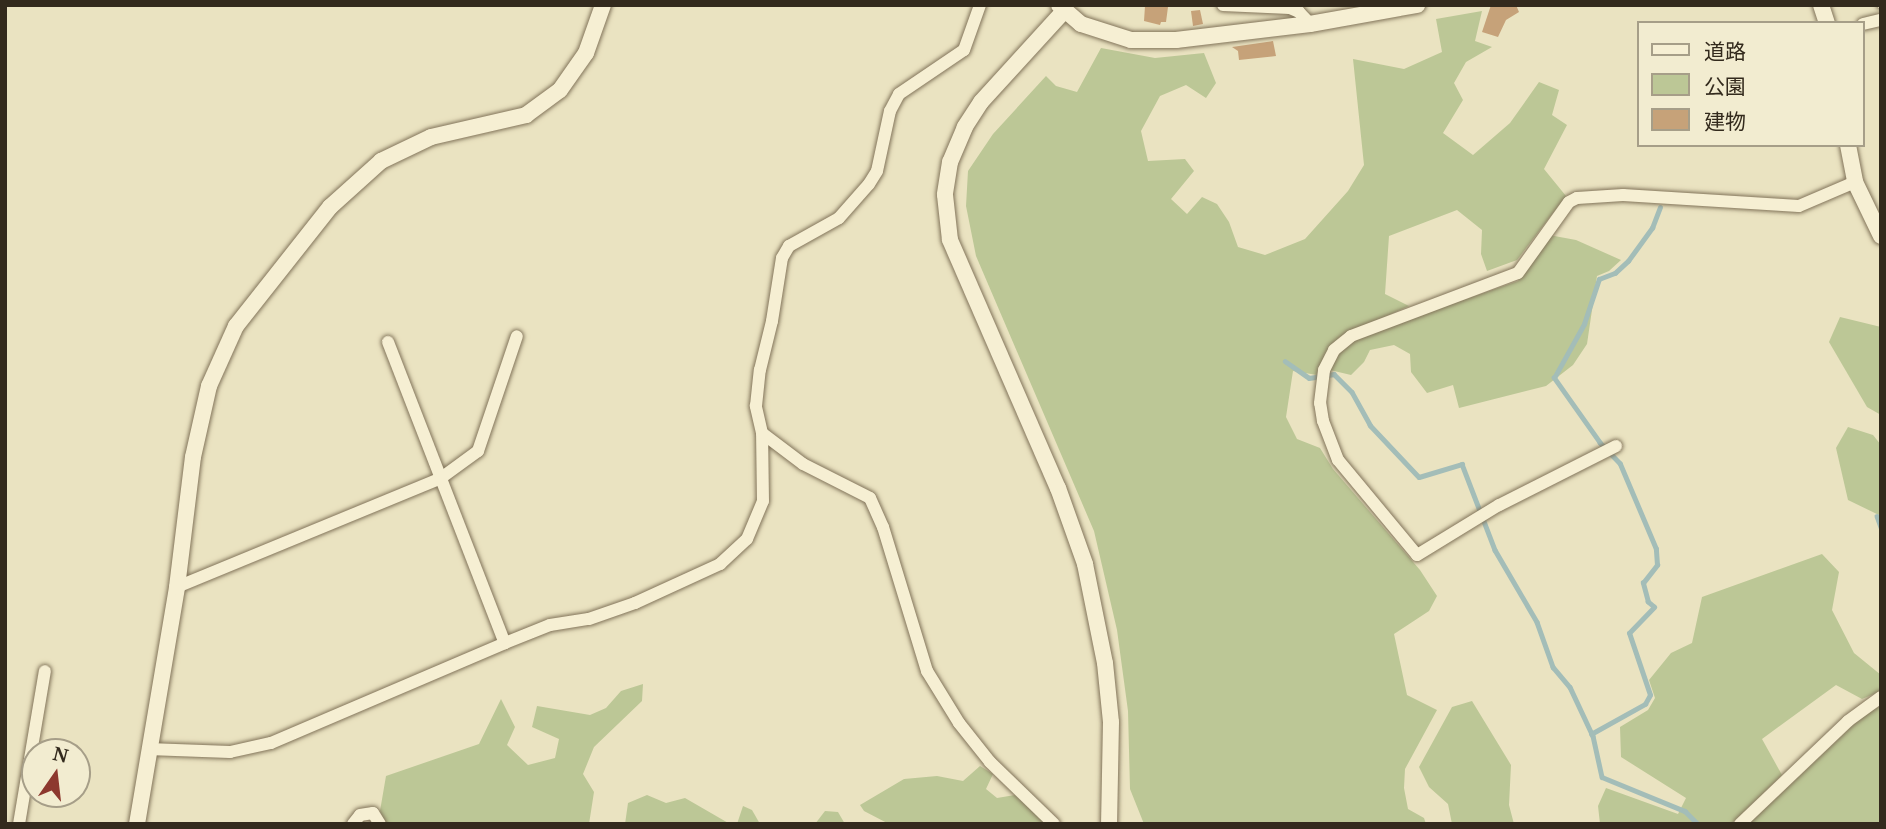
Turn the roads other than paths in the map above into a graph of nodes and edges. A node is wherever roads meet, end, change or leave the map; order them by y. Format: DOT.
graph roads {
  1 [pos="603,5"];
  2 [pos="980,5"];
  3 [pos="1223,5"];
  4 [pos="1418,5"];
  5 [pos="1062,8"];
  6 [pos="1310,24"];
  7 [pos="1847,147"];
  8 [pos="1855,182"];
  9 [pos="1881,236"];
  10 [pos="517,335"];
  11 [pos="388,342"];
  12 [pos="762,433"];
  13 [pos="1611,448"];
  14 [pos="441,478"];
  15 [pos="177,587"];
  16 [pos="505,643"];
  17 [pos="45,671"];
  18 [pos="1881,697"];
  19 [pos="148,749"];
  20 [pos="19,824"];
  21 [pos="137,824"];
  22 [pos="353,824"];
  23 [pos="380,824"];
  24 [pos="1054,824"];
  25 [pos="1109,824"];
  26 [pos="1740,824"];
  1 -- 15 [label="street"];
  2 -- 12 [label="street"];
  3 -- 6 [label="street"];
  4 -- 6 [label="street"];
  5 -- 6 [label="street"];
  5 -- 25 [label="street"];
  7 -- 8 [label="street"];
  8 -- 9 [label="street"];
  8 -- 13 [label="street"];
  10 -- 14 [label="street"];
  11 -- 14 [label="street"];
  12 -- 16 [label="street"];
  12 -- 24 [label="street"];
  14 -- 15 [label="street"];
  14 -- 16 [label="street"];
  15 -- 19 [label="street"];
  16 -- 19 [label="street"];
  17 -- 20 [label="street"];
  18 -- 26 [label="street"];
  19 -- 21 [label="street"];
  22 -- 23 [label="street"];
}
